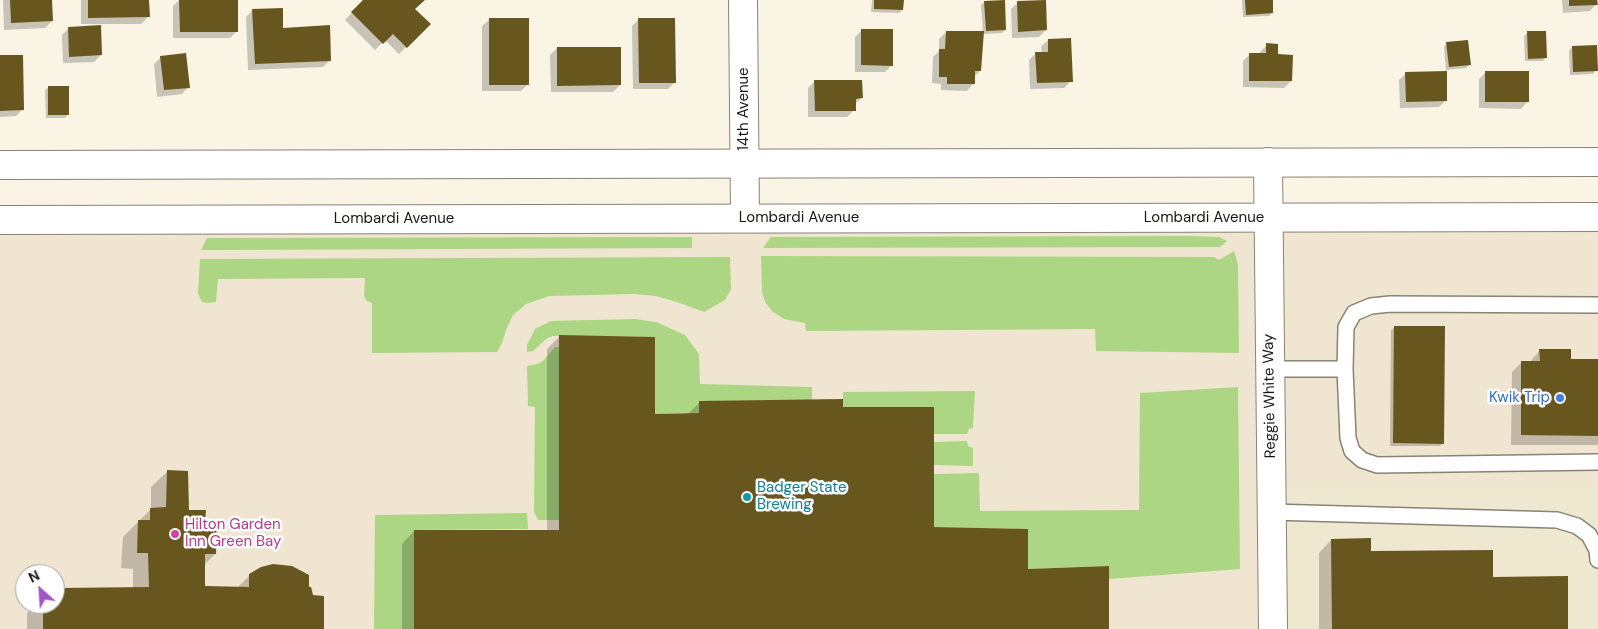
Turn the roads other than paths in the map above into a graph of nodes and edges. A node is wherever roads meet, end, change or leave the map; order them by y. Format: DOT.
graph roads {
  1 [pos="744,0"];
  2 [pos="1268,162"];
  3 [pos="1598,162"];
  4 [pos="745,164"];
  5 [pos="0,165"];
  6 [pos="1598,217"];
  7 [pos="746,218"];
  8 [pos="1268,218"];
  9 [pos="0,220"];
  10 [pos="1598,305"];
  11 [pos="1270,369"];
  12 [pos="1345,370"];
  13 [pos="1598,462"];
  14 [pos="1272,512"];
  15 [pos="1598,560"];
  16 [pos="1273,629"];
  1 -- 4 [label="main road, 14th Avenue"];
  2 -- 3 [label="main road"];
  2 -- 4 [label="main road"];
  2 -- 8 [label="main road, Reggie White Way"];
  4 -- 5 [label="main road"];
  4 -- 7 [label="main road, 14th Avenue"];
  6 -- 8 [label="main road, Lombardi Avenue"];
  7 -- 8 [label="main road, Lombardi Avenue"];
  7 -- 9 [label="main road, Lombardi Avenue"];
  8 -- 11 [label="main road, Reggie White Way"];
  10 -- 12 [label="lane"];
  11 -- 12 [label="lane"];
  11 -- 14 [label="main road, Reggie White Way"];
  12 -- 13 [label="lane"];
  14 -- 15 [label="lane"];
  14 -- 16 [label="main road, Reggie White Way"];
}
